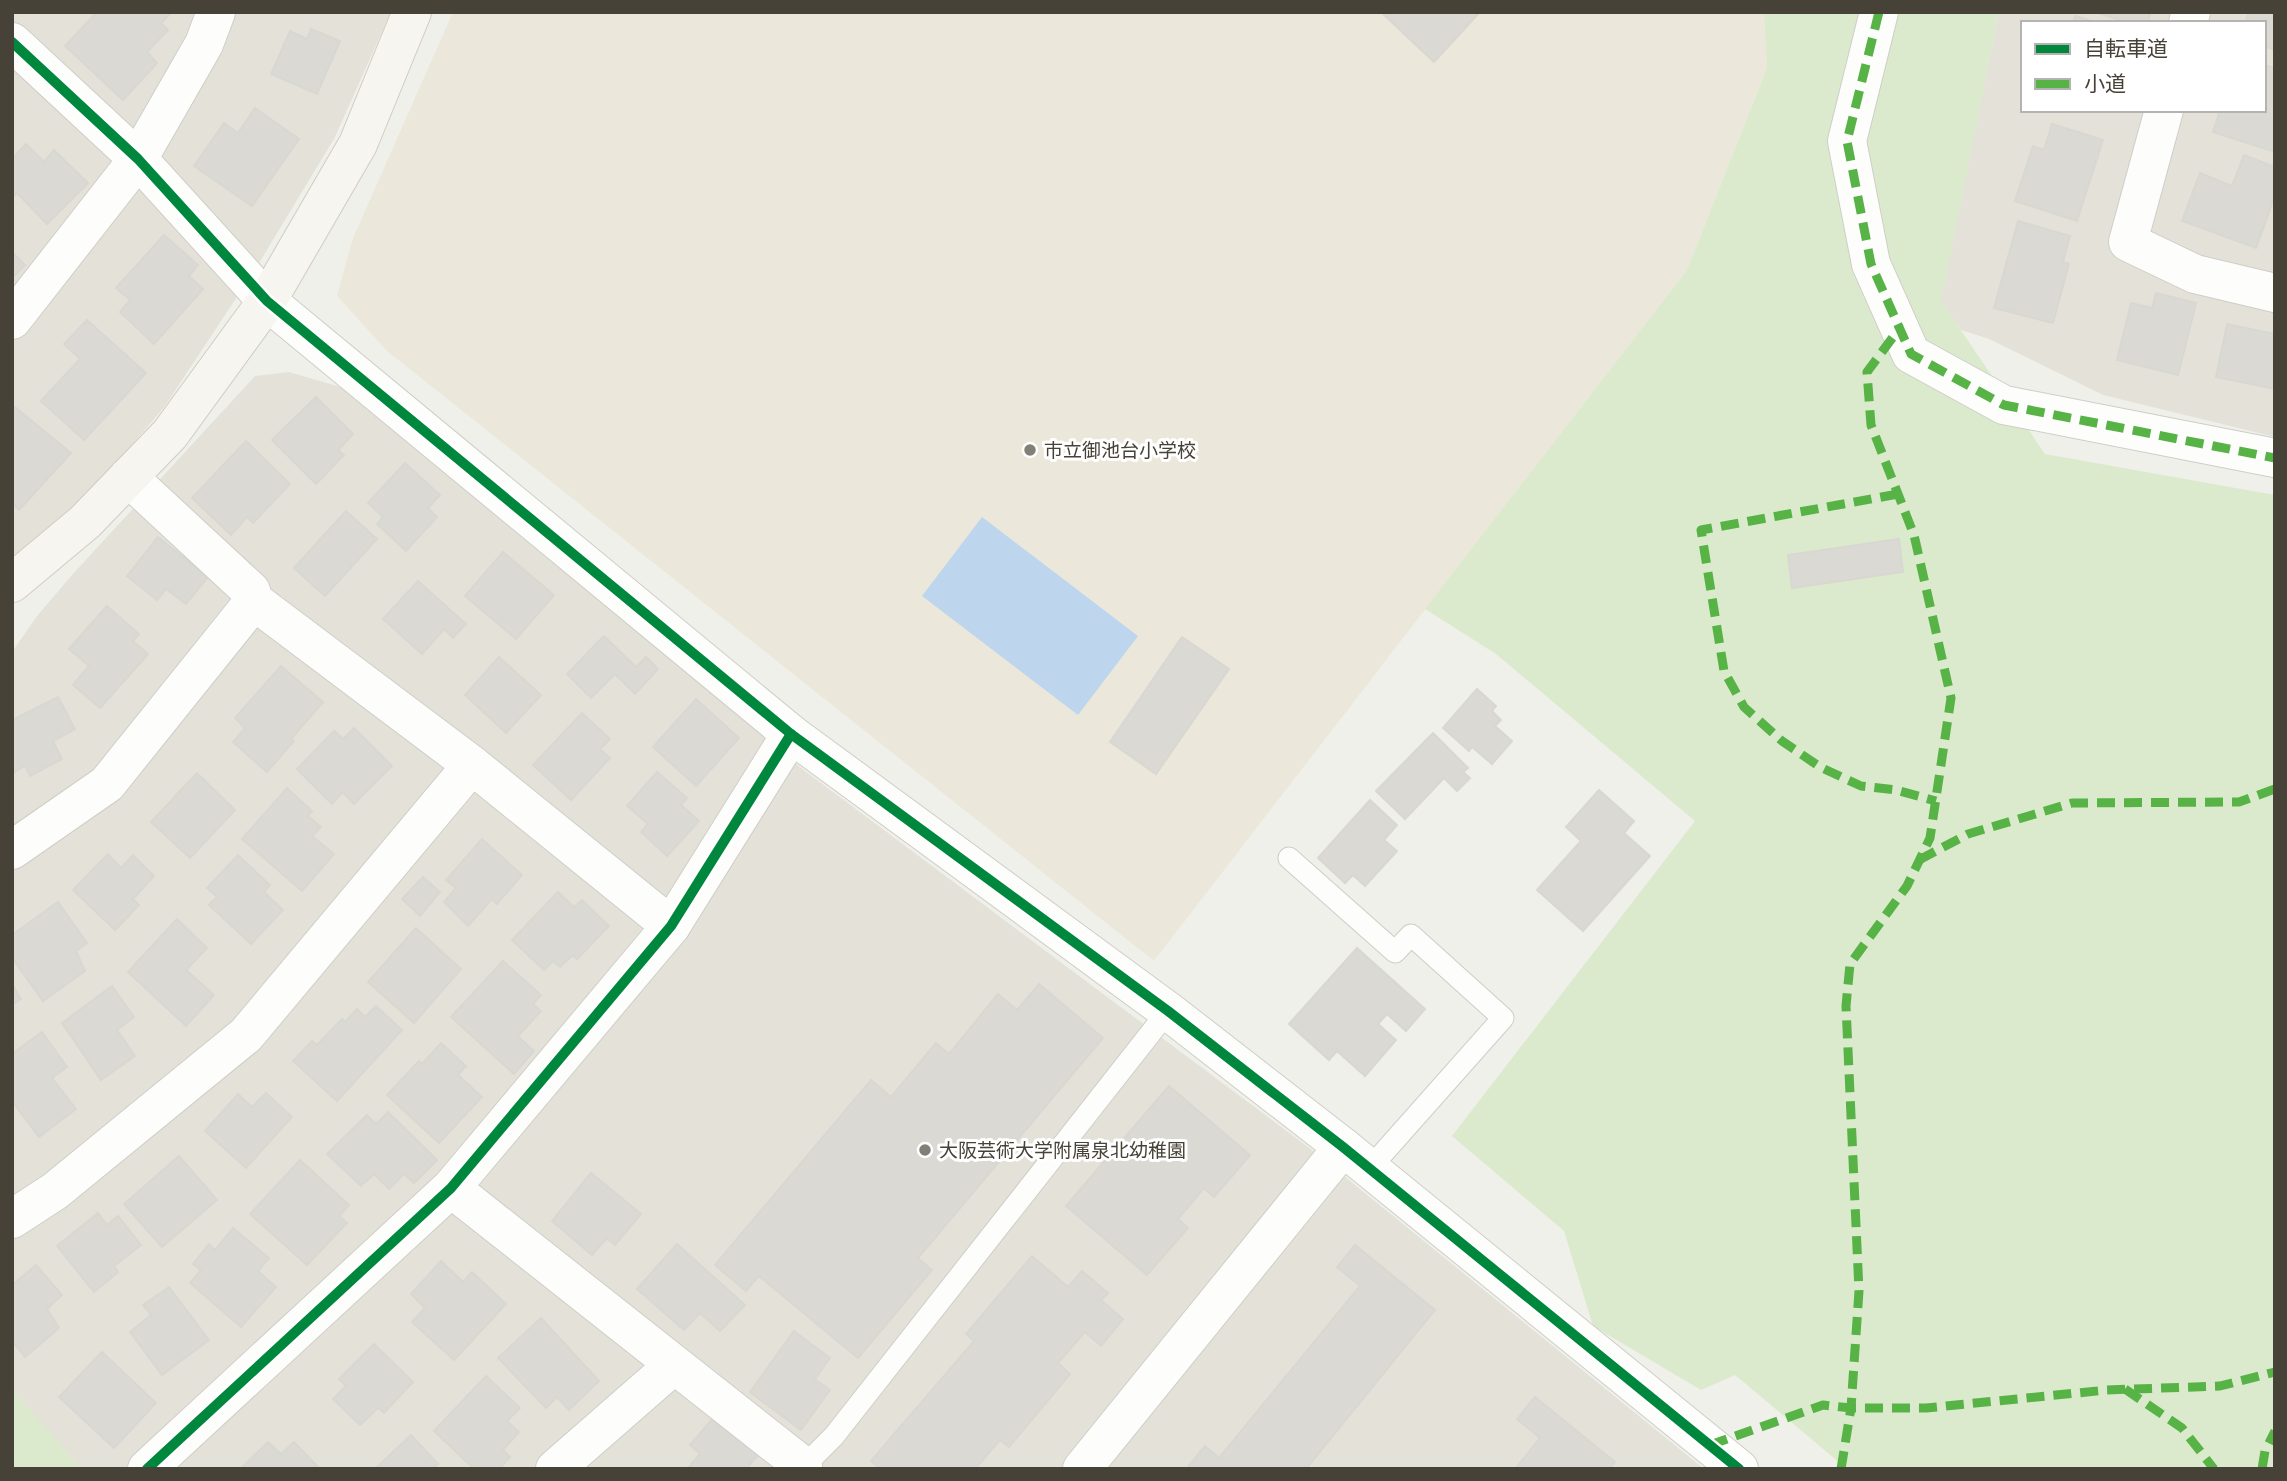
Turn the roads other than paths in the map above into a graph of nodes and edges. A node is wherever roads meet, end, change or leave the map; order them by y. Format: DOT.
graph roads {
  1 [pos="216,12"];
  2 [pos="412,12"];
  3 [pos="1880,12"];
  4 [pos="12,42"];
  5 [pos="2163,112"];
  6 [pos="138,159"];
  7 [pos="2275,293"];
  8 [pos="267,302"];
  9 [pos="12,320"];
  10 [pos="2275,458"];
  11 [pos="128,478"];
  12 [pos="12,583"];
  13 [pos="254,601"];
  14 [pos="791,734"];
  15 [pos="472,765"];
  16 [pos="12,850"];
  17 [pos="1289,858"];
  18 [pos="671,926"];
  19 [pos="1168,1011"];
  20 [pos="1356,1158"];
  21 [pos="452,1188"];
  22 [pos="12,1219"];
  23 [pos="674,1365"];
  24 [pos="802,1467"];
  25 [pos="147,1469"];
  26 [pos="555,1469"];
  27 [pos="1082,1469"];
  28 [pos="1739,1469"];
  1 -- 6 [label="street"];
  2 -- 8 [label="street"];
  3 -- 10 [label="street"];
  4 -- 6 [label="street"];
  5 -- 7 [label="street"];
  6 -- 8 [label="street"];
  6 -- 9 [label="street"];
  8 -- 11 [label="street"];
  8 -- 14 [label="street"];
  11 -- 12 [label="street"];
  11 -- 13 [label="street"];
  13 -- 15 [label="street"];
  13 -- 16 [label="street"];
  14 -- 18 [label="street"];
  14 -- 19 [label="street"];
  15 -- 18 [label="street"];
  15 -- 22 [label="street"];
  17 -- 20 [label="lane"];
  18 -- 21 [label="street"];
  19 -- 20 [label="street"];
  19 -- 24 [label="lane"];
  20 -- 27 [label="street"];
  20 -- 28 [label="street"];
  21 -- 23 [label="street"];
  21 -- 25 [label="street"];
  23 -- 24 [label="street"];
  23 -- 26 [label="street"];
}
